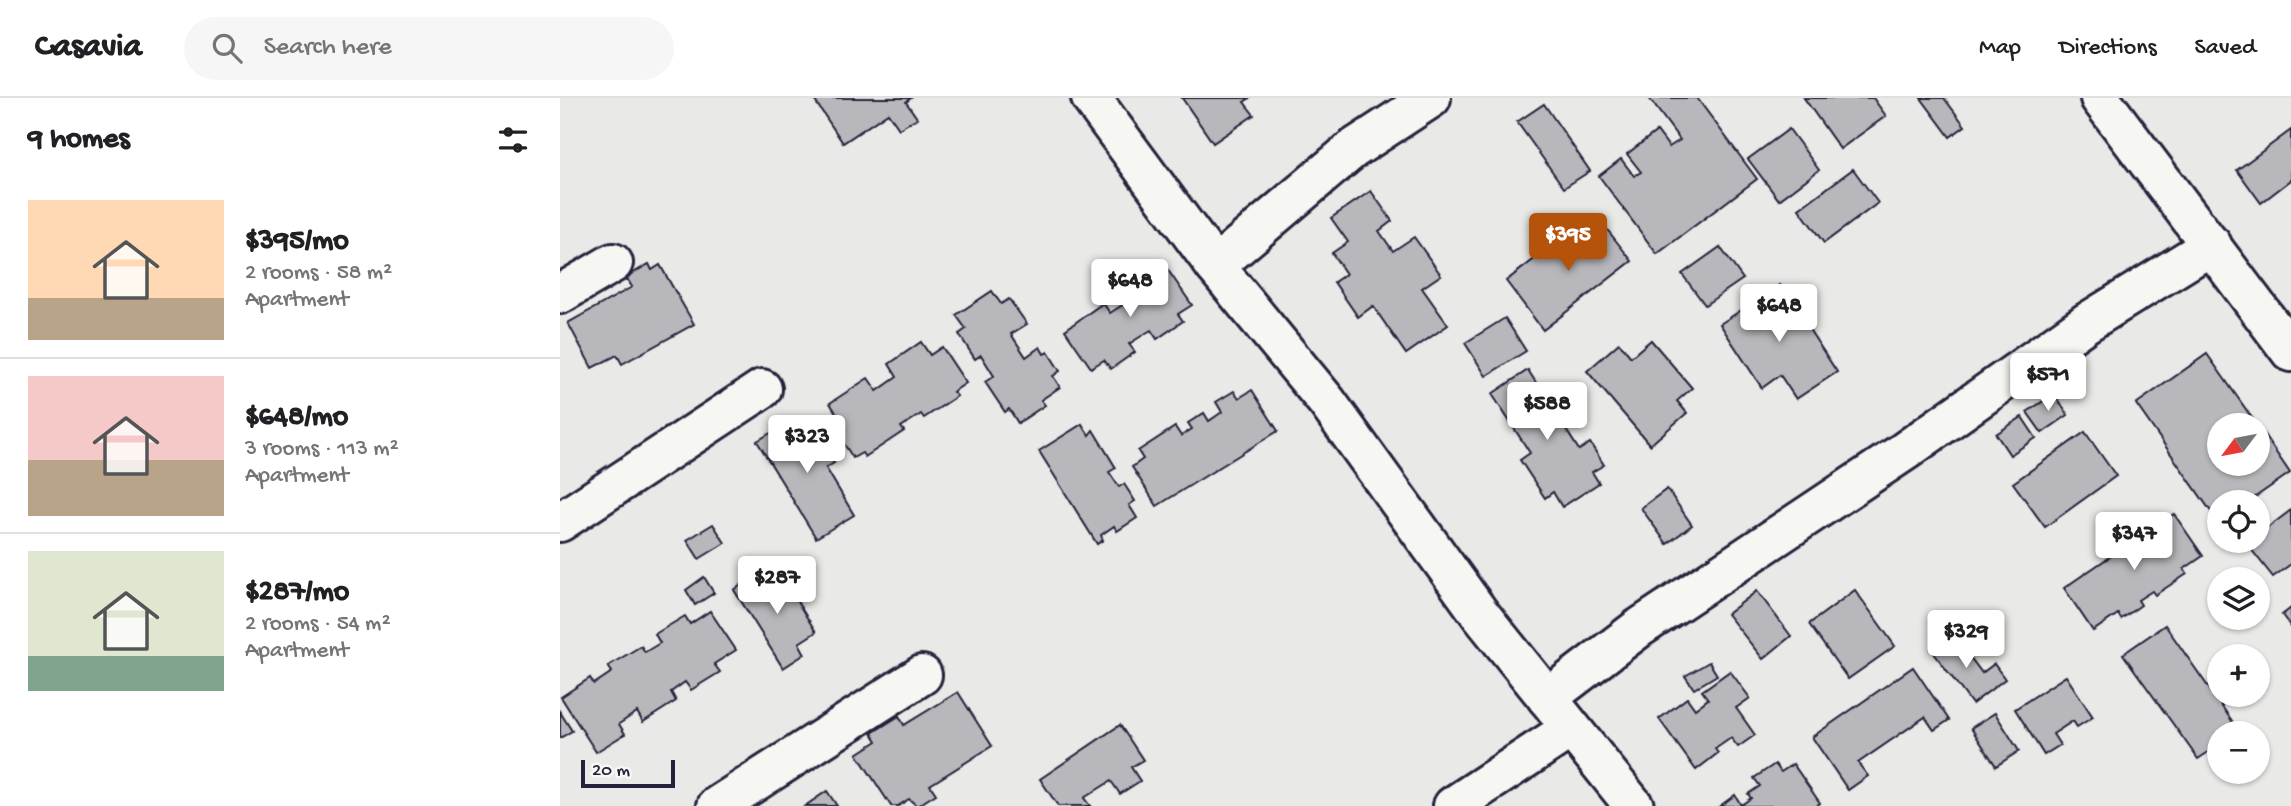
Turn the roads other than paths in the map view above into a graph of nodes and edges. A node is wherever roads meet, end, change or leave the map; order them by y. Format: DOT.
graph roads {
  1 [pos="1091,98"];
  2 [pos="1431,98"];
  3 [pos="2100,98"];
  4 [pos="2212,245"];
  5 [pos="614,263"];
  6 [pos="1214,266"];
  7 [pos="560,294"];
  8 [pos="2291,352"];
  9 [pos="762,389"];
  10 [pos="560,522"];
  11 [pos="922,675"];
  12 [pos="1547,698"];
  13 [pos="1570,729"];
  14 [pos="717,806"];
  15 [pos="1453,806"];
  16 [pos="1634,806"];
  1 -- 6 [label="street"];
  2 -- 6 [label="street"];
  3 -- 4 [label="street"];
  4 -- 8 [label="street"];
  4 -- 12 [label="street"];
  5 -- 7 [label="street"];
  6 -- 12 [label="street"];
  9 -- 10 [label="street"];
  11 -- 14 [label="street"];
  12 -- 13 [label="street"];
  13 -- 15 [label="street"];
  13 -- 16 [label="street"];
}
